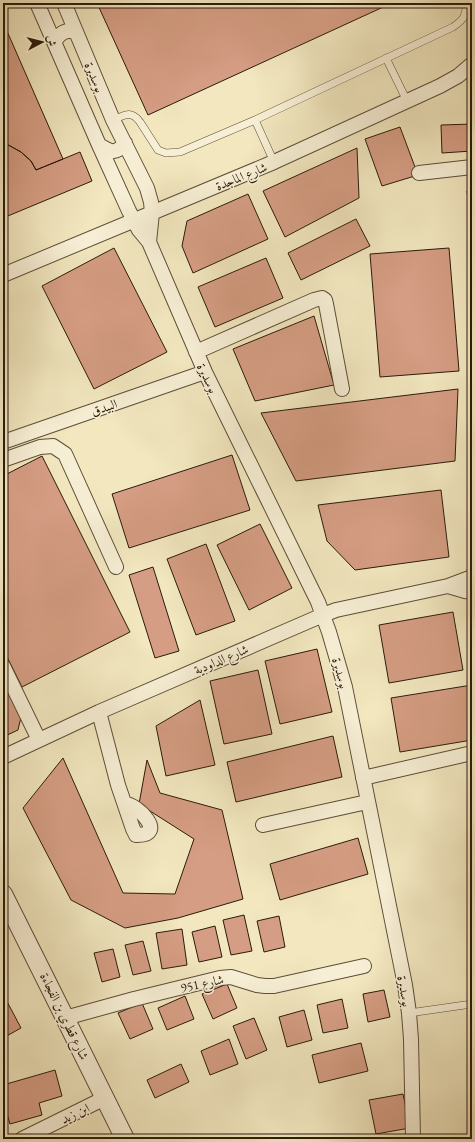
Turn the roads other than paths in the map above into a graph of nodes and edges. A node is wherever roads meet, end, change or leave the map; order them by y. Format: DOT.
graph roads {
  1 [pos="37,3"];
  2 [pos="64,3"];
  3 [pos="466,3"];
  4 [pos="76,32"];
  5 [pos="54,42"];
  6 [pos="386,58"];
  7 [pos="472,64"];
  8 [pos="407,101"];
  9 [pos="113,120"];
  10 [pos="255,120"];
  11 [pos="125,143"];
  12 [pos="99,145"];
  13 [pos="274,162"];
  14 [pos="472,167"];
  15 [pos="419,173"];
  16 [pos="152,213"];
  17 [pos="133,221"];
  18 [pos="149,242"];
  19 [pos="3,275"];
  20 [pos="196,352"];
  21 [pos="205,372"];
  22 [pos="342,389"];
  23 [pos="3,442"];
  24 [pos="3,460"];
  25 [pos="116,566"];
  26 [pos="472,577"];
  27 [pos="448,586"];
  28 [pos="472,592"];
  29 [pos="323,615"];
  30 [pos="3,666"];
  31 [pos="99,712"];
  32 [pos="39,740"];
  33 [pos="472,752"];
  34 [pos="3,757"];
  35 [pos="363,778"];
  36 [pos="367,802"];
  37 [pos="125,804"];
  38 [pos="263,825"];
  39 [pos="3,894"];
  40 [pos="7,912"];
  41 [pos="364,966"];
  42 [pos="472,1004"];
  43 [pos="409,1013"];
  44 [pos="65,1018"];
  45 [pos="105,1098"];
  46 [pos="22,1139"];
  47 [pos="125,1139"];
  48 [pos="413,1139"];
  1 -- 5 [label="street, بوسديرة"];
  2 -- 4 [label="street, بوسديرة"];
  3 -- 6 [label="lane"];
  4 -- 5 [label="street"];
  4 -- 9 [label="street, بوسديرة"];
  5 -- 12 [label="street, بوسديرة"];
  6 -- 8 [label="lane"];
  6 -- 10 [label="lane"];
  7 -- 8 [label="street, شارع الماجدة"];
  8 -- 13 [label="street, شارع الماجدة"];
  9 -- 10 [label="lane"];
  9 -- 11 [label="street, بوسديرة"];
  10 -- 13 [label="lane"];
  11 -- 12 [label="street"];
  11 -- 16 [label="street, بوسديرة"];
  12 -- 17 [label="street, بوسديرة"];
  13 -- 16 [label="street, شارع الماجدة"];
  14 -- 15 [label="street"];
  16 -- 17 [label="street, شارع الماجدة"];
  16 -- 18 [label="street, بوسديرة"];
  17 -- 18 [label="street, بوسديرة"];
  17 -- 19 [label="street, شارع الماجدة"];
  18 -- 20 [label="street, بوسديرة"];
  20 -- 21 [label="street, بوسديرة"];
  20 -- 22 [label="street"];
  21 -- 23 [label="street, البيدق"];
  21 -- 29 [label="street, بوسديرة"];
  24 -- 25 [label="street"];
  26 -- 27 [label="street, شارع الداودية"];
  27 -- 28 [label="street, شارع الداودية"];
  27 -- 29 [label="street, شارع الداودية"];
  29 -- 31 [label="street, شارع الداودية"];
  29 -- 35 [label="street, بوسديرة"];
  30 -- 32 [label="street"];
  31 -- 32 [label="street, شارع الداودية"];
  31 -- 37 [label="street"];
  32 -- 34 [label="street, شارع الداودية"];
  33 -- 35 [label="street"];
  35 -- 36 [label="street, بوسديرة"];
  36 -- 38 [label="street"];
  36 -- 43 [label="street, بوسديرة"];
  39 -- 40 [label="street, شارع قطري بن الفجاءة"];
  40 -- 44 [label="street, شارع قطري بن الفجاءة"];
  41 -- 44 [label="street, شارع 951"];
  42 -- 43 [label="lane"];
  43 -- 48 [label="street, بوسديرة"];
  44 -- 45 [label="street, شارع قطري بن الفجاءة"];
  45 -- 46 [label="street, ابن زيد"];
  45 -- 47 [label="street, شارع قطري بن الفجاءة"];
}
